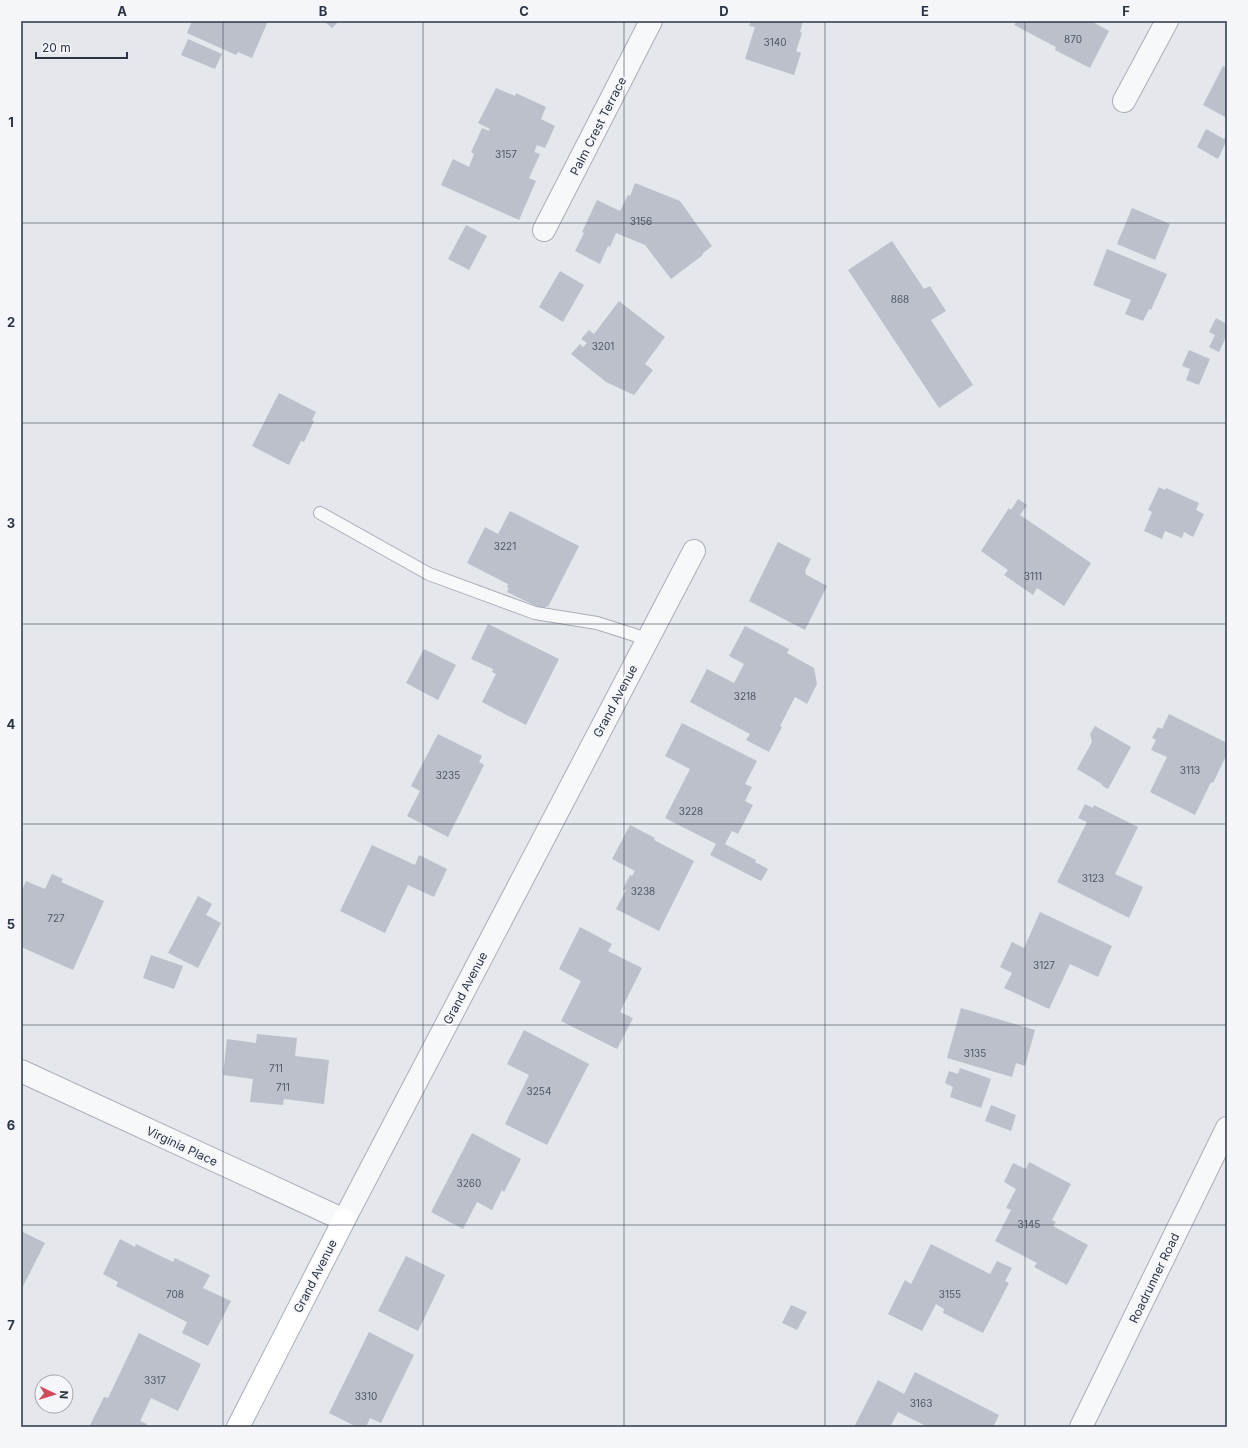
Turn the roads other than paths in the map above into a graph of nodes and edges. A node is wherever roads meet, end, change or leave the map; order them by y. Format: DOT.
graph roads {
  1 [pos="651,21"];
  2 [pos="1168,21"];
  3 [pos="1124,101"];
  4 [pos="544,230"];
  5 [pos="320,513"];
  6 [pos="694,551"];
  7 [pos="647,639"];
  8 [pos="21,1071"];
  9 [pos="1227,1128"];
  10 [pos="344,1220"];
  11 [pos="238,1427"];
  12 [pos="1081,1427"];
  1 -- 4 [label="street, Palm Crest Terrace"];
  2 -- 3 [label="street"];
  5 -- 7 [label="lane"];
  6 -- 7 [label="street, Grand Avenue"];
  7 -- 10 [label="street, Grand Avenue"];
  8 -- 10 [label="street, Virginia Place"];
  9 -- 12 [label="street, Roadrunner Road"];
  10 -- 11 [label="street, Grand Avenue"];
}
